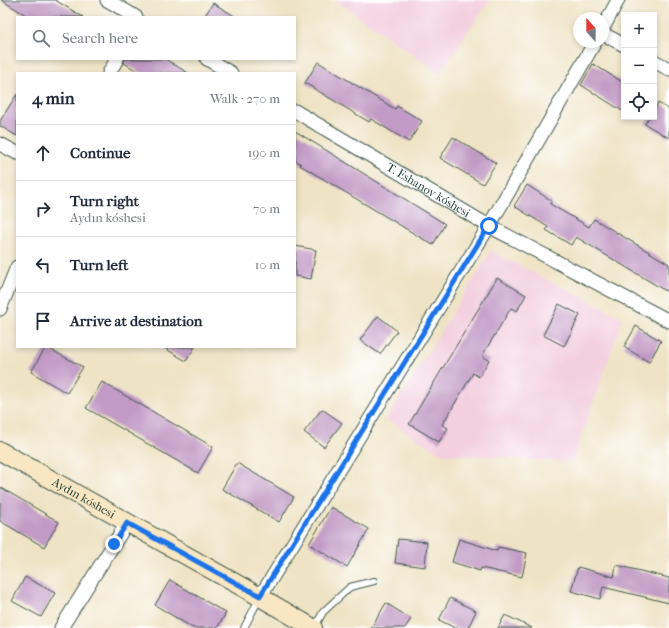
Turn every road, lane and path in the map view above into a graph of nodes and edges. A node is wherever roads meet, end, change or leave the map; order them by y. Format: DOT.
graph roads {
  1 [pos="107,0"];
  2 [pos="618,0"];
  3 [pos="134,16"];
  4 [pos="609,17"];
  5 [pos="609,37"];
  6 [pos="621,43"];
  7 [pos="592,48"];
  8 [pos="116,60"];
  9 [pos="209,60"];
  10 [pos="657,63"];
  11 [pos="669,69"];
  12 [pos="110,72"];
  13 [pos="228,72"];
  14 [pos="296,112"];
  15 [pos="0,144"];
  16 [pos="16,152"];
  17 [pos="489,226"];
  18 [pos="16,269"];
  19 [pos="0,309"];
  20 [pos="669,321"];
  21 [pos="0,451"];
  22 [pos="127,523"];
  23 [pos="374,581"];
  24 [pos="260,596"];
  25 [pos="61,628"];
  26 [pos="244,628"];
  27 [pos="314,628"];
  1 -- 3 [label="street"];
  2 -- 4 [label="street"];
  5 -- 6 [label="street"];
  7 -- 17 [label="street"];
  8 -- 12 [label="street"];
  9 -- 13 [label="street"];
  10 -- 11 [label="street"];
  14 -- 17 [label="street, T. Eshanov kóshesi"];
  15 -- 16 [label="street"];
  17 -- 20 [label="street, T. Eshanov kóshesi"];
  17 -- 24 [label="street"];
  18 -- 19 [label="street"];
  21 -- 22 [label="street, Aydın kóshesi"];
  22 -- 24 [label="street, Aydın kóshesi"];
  22 -- 25 [label="street"];
  23 -- 27 [label="lane"];
  24 -- 26 [label="lane"];
  24 -- 27 [label="street, Aydın kóshesi"];
}
